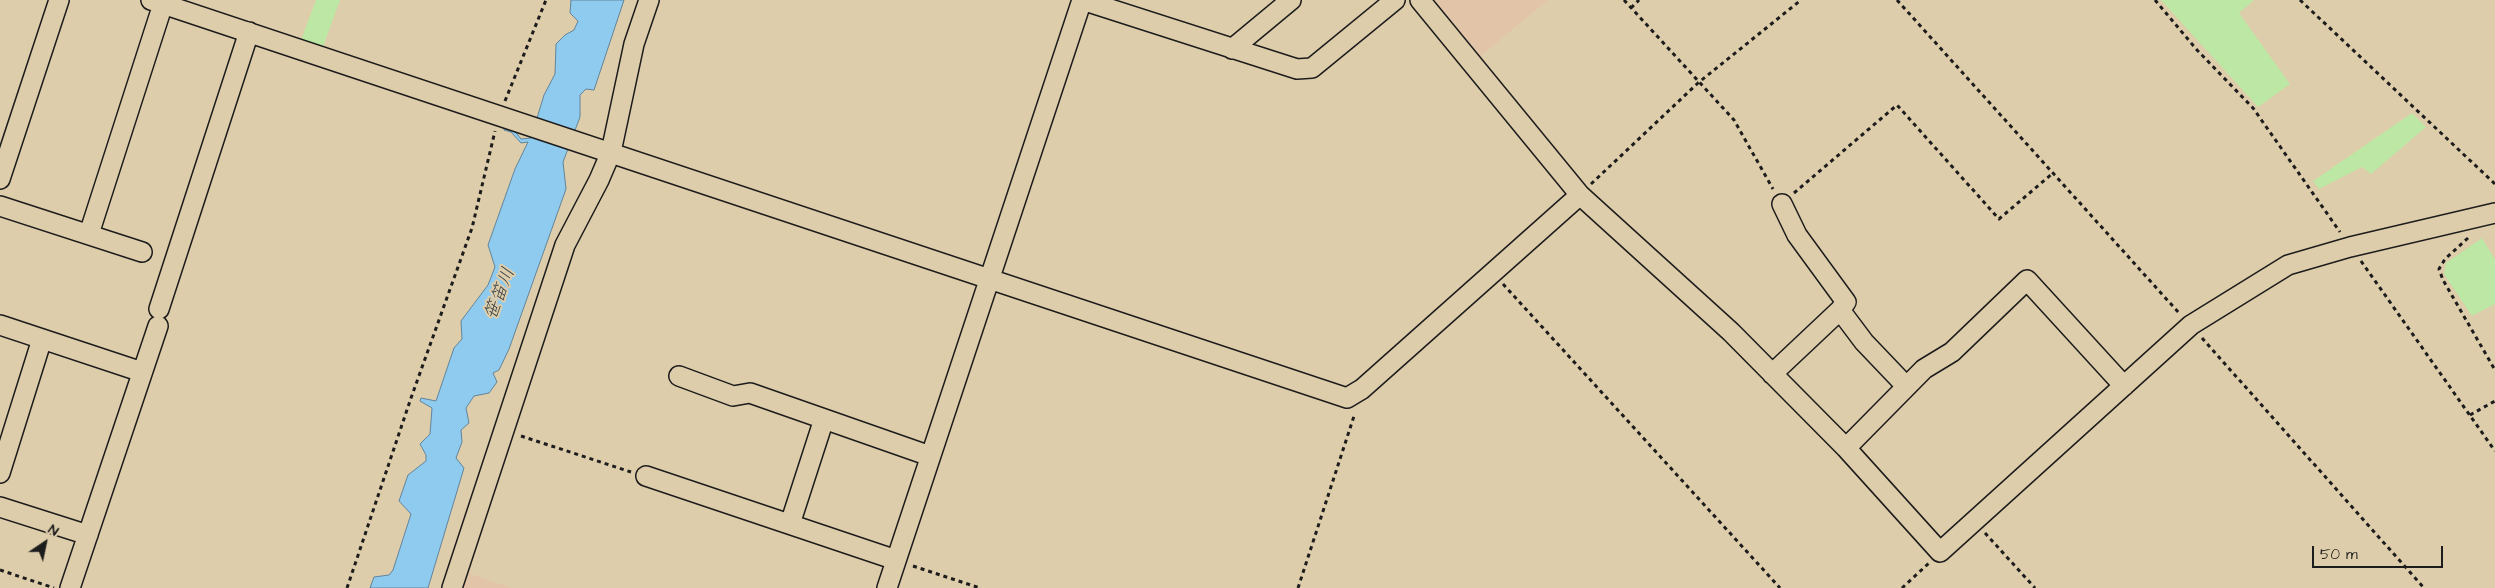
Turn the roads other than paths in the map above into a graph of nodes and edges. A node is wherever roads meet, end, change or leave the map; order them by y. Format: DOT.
graph roads {
  1 [pos="59,0"];
  2 [pos="649,0"];
  3 [pos="1082,0"];
  4 [pos="1291,0"];
  5 [pos="1395,0"];
  6 [pos="1420,0"];
  7 [pos="157,2"];
  8 [pos="249,32"];
  9 [pos="1232,49"];
  10 [pos="606,150"];
  11 [pos="0,179"];
  12 [pos="1580,195"];
  13 [pos="1782,204"];
  14 [pos="0,206"];
  15 [pos="2495,213"];
  16 [pos="89,234"];
  17 [pos="142,252"];
  18 [pos="988,280"];
  19 [pos="1840,310"];
  20 [pos="0,324"];
  21 [pos="42,339"];
  22 [pos="142,372"];
  23 [pos="1772,374"];
  24 [pos="679,376"];
  25 [pos="1906,386"];
  26 [pos="2124,386"];
  27 [pos="824,419"];
  28 [pos="1846,448"];
  29 [pos="930,456"];
  30 [pos="0,473"];
  31 [pos="646,476"];
  32 [pos="0,507"];
  33 [pos="790,524"];
  34 [pos="88,535"];
  35 [pos="896,560"];
  36 [pos="70,588"];
  37 [pos="452,588"];
  38 [pos="887,588"];
  1 -- 11 [label="street"];
  2 -- 10 [label="street"];
  3 -- 9 [label="street"];
  3 -- 18 [label="street"];
  4 -- 9 [label="street"];
  5 -- 9 [label="street"];
  6 -- 12 [label="street"];
  7 -- 8 [label="street"];
  7 -- 16 [label="street"];
  8 -- 10 [label="street"];
  8 -- 22 [label="street"];
  10 -- 18 [label="street"];
  10 -- 37 [label="street"];
  12 -- 18 [label="street"];
  12 -- 23 [label="street"];
  13 -- 19 [label="street"];
  14 -- 16 [label="street"];
  15 -- 26 [label="street"];
  16 -- 17 [label="street"];
  18 -- 29 [label="street"];
  19 -- 23 [label="street"];
  19 -- 25 [label="street"];
  20 -- 21 [label="street"];
  21 -- 22 [label="street"];
  21 -- 30 [label="street"];
  22 -- 34 [label="street"];
  23 -- 28 [label="street"];
  24 -- 27 [label="street"];
  25 -- 26 [label="street"];
  25 -- 28 [label="street"];
  26 -- 28 [label="street"];
  27 -- 29 [label="street"];
  27 -- 33 [label="street"];
  29 -- 35 [label="street"];
  31 -- 33 [label="street"];
  32 -- 34 [label="street"];
  33 -- 35 [label="street"];
  34 -- 36 [label="street"];
  35 -- 38 [label="street"];
}
